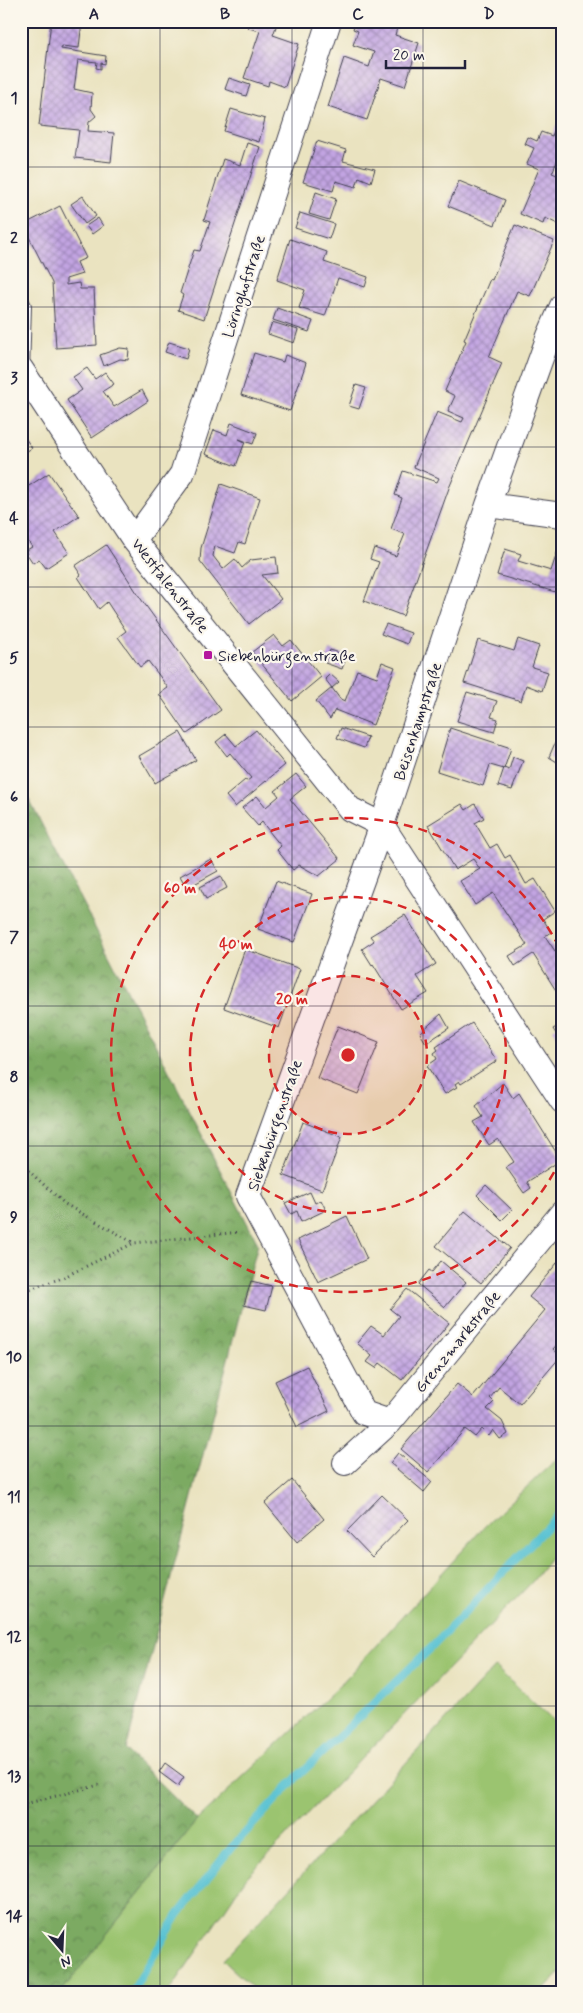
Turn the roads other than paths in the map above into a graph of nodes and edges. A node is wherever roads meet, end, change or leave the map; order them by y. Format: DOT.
graph roads {
  1 [pos="329,21"];
  2 [pos="21,298"];
  3 [pos="562,306"];
  4 [pos="22,370"];
  5 [pos="488,505"];
  6 [pos="562,515"];
  7 [pos="134,540"];
  8 [pos="382,825"];
  9 [pos="562,1101"];
  10 [pos="562,1213"];
  11 [pos="390,1422"];
  12 [pos="345,1463"];
  1 -- 7 [label="street, Löringhofstraße"];
  2 -- 4 [label="lane"];
  3 -- 5 [label="street, Beisenkampstraße"];
  4 -- 7 [label="street, Westfalenstraße"];
  5 -- 6 [label="street"];
  5 -- 8 [label="street, Beisenkampstraße"];
  7 -- 8 [label="street, Westfalenstraße"];
  8 -- 9 [label="street"];
  8 -- 11 [label="street, Siebenbürgenstraße"];
  10 -- 11 [label="street, Grenzmarkstraße"];
  11 -- 12 [label="street, Grenzmarkstraße"];
}
